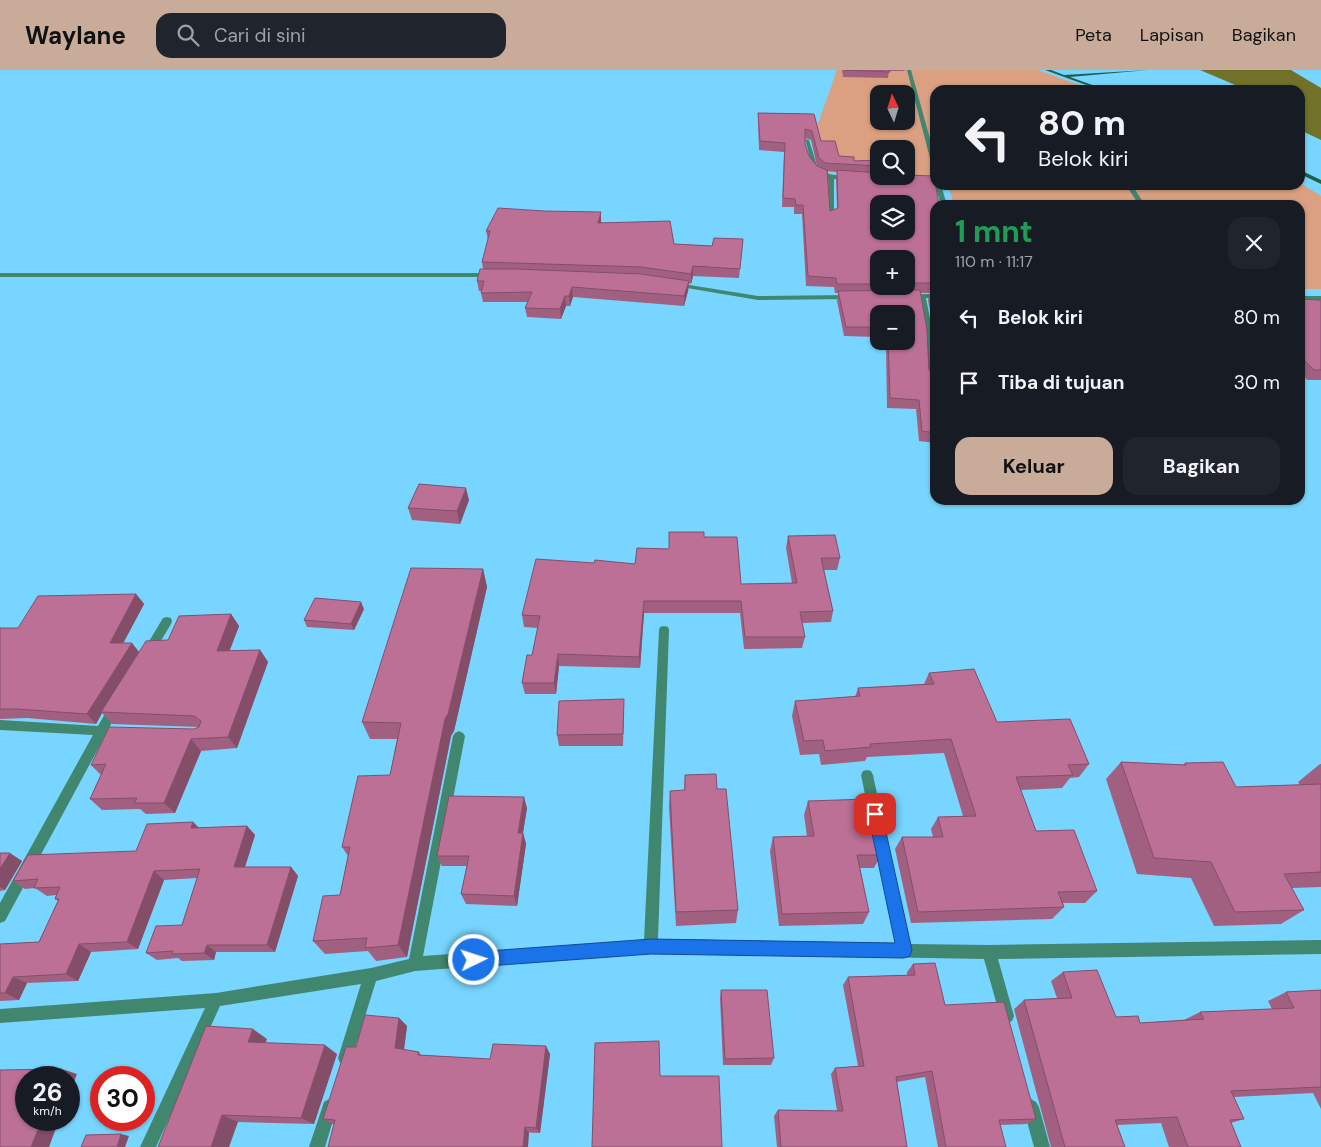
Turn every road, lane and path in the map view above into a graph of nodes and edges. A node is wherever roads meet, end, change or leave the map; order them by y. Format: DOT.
graph roads {
  1 [pos="909,70"];
  2 [pos="1047,70"];
  3 [pos="1146,70"];
  4 [pos="1063,76"];
  5 [pos="1089,85"];
  6 [pos="930,136"];
  7 [pos="807,140"];
  8 [pos="1305,174"];
  9 [pos="831,177"];
  10 [pos="859,178"];
  11 [pos="1321,182"];
  12 [pos="832,217"];
  13 [pos="0,275"];
  14 [pos="497,275"];
  15 [pos="666,284"];
  16 [pos="902,296"];
  17 [pos="922,296"];
  18 [pos="930,296"];
  19 [pos="854,297"];
  20 [pos="1305,298"];
  21 [pos="1309,298"];
  22 [pos="1321,298"];
  23 [pos="1315,305"];
  24 [pos="930,340"];
  25 [pos="167,621"];
  26 [pos="664,630"];
  27 [pos="141,664"];
  28 [pos="120,697"];
  29 [pos="0,725"];
  30 [pos="100,731"];
  31 [pos="118,732"];
  32 [pos="459,736"];
  33 [pos="867,775"];
  34 [pos="0,916"];
  35 [pos="651,946"];
  36 [pos="1321,947"];
  37 [pos="904,950"];
  38 [pos="990,952"];
  39 [pos="415,964"];
  40 [pos="371,975"];
  41 [pos="216,1000"];
  42 [pos="0,1016"];
  43 [pos="1010,1026"];
  44 [pos="341,1071"];
  45 [pos="335,1090"];
  46 [pos="1027,1091"];
  47 [pos="148,1147"];
  48 [pos="317,1147"];
  49 [pos="1042,1147"];
  1 -- 6 [label="street"];
  2 -- 4 [label="main road"];
  3 -- 4 [label="main road"];
  4 -- 5 [label="main road"];
  7 -- 9 [label="street"];
  8 -- 11 [label="main road"];
  9 -- 10 [label="street"];
  9 -- 12 [label="street"];
  13 -- 14 [label="street"];
  15 -- 19 [label="street"];
  16 -- 17 [label="street"];
  17 -- 18 [label="street"];
  17 -- 24 [label="street"];
  20 -- 21 [label="street"];
  21 -- 22 [label="street"];
  21 -- 23 [label="street"];
  25 -- 27 [label="street"];
  26 -- 35 [label="street"];
  28 -- 30 [label="street"];
  29 -- 30 [label="street"];
  30 -- 31 [label="street"];
  30 -- 34 [label="street"];
  32 -- 39 [label="street"];
  33 -- 37 [label="street"];
  35 -- 37 [label="street"];
  35 -- 39 [label="street"];
  36 -- 38 [label="street"];
  37 -- 38 [label="street"];
  38 -- 43 [label="street"];
  39 -- 40 [label="street"];
  40 -- 41 [label="street"];
  40 -- 44 [label="street"];
  41 -- 42 [label="street"];
  41 -- 47 [label="street"];
  45 -- 48 [label="street"];
  46 -- 49 [label="street"];
}
